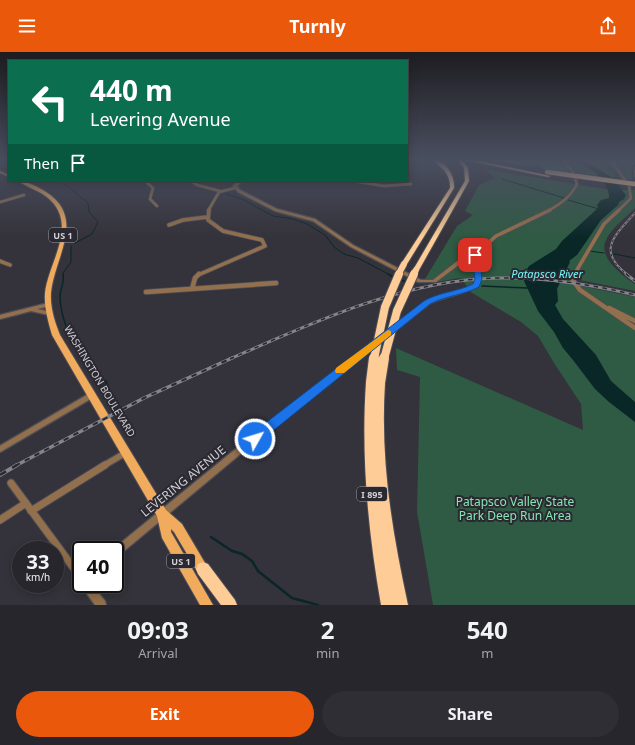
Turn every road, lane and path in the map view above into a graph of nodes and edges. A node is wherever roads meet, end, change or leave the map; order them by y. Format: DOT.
graph roads {
  1 [pos="29,186"];
  2 [pos="150,186"];
  3 [pos="200,186"];
  4 [pos="452,186"];
  5 [pos="465,186"];
  6 [pos="576,186"];
  7 [pos="616,186"];
  8 [pos="629,186"];
  9 [pos="235,188"];
  10 [pos="635,189"];
  11 [pos="220,191"];
  12 [pos="24,195"];
  13 [pos="0,202"];
  14 [pos="157,206"];
  15 [pos="207,217"];
  16 [pos="169,225"];
  17 [pos="475,255"];
  18 [pos="0,260"];
  19 [pos="10,266"];
  20 [pos="276,283"];
  21 [pos="192,289"];
  22 [pos="146,292"];
  23 [pos="585,294"];
  24 [pos="48,305"];
  25 [pos="29,310"];
  26 [pos="49,313"];
  27 [pos="0,317"];
  28 [pos="635,321"];
  29 [pos="635,328"];
  30 [pos="376,383"];
  31 [pos="92,395"];
  32 [pos="0,449"];
  33 [pos="127,452"];
  34 [pos="11,483"];
  35 [pos="26,503"];
  36 [pos="30,510"];
  37 [pos="162,514"];
  38 [pos="0,520"];
  39 [pos="124,546"];
  40 [pos="72,566"];
  41 [pos="203,569"];
  42 [pos="92,593"];
  43 [pos="101,605"];
  44 [pos="207,605"];
  45 [pos="223,605"];
  46 [pos="230,605"];
  47 [pos="388,605"];
  48 [pos="401,605"];
  1 -- 24 [label="main road, WASHINGTON BOULEVARD / US 1"];
  2 -- 14 [label="street"];
  3 -- 11 [label="street"];
  4 -- 30 [label="highway, I 895, bridge"];
  5 -- 30 [label="highway, I 895, bridge"];
  6 -- 17 [label="street"];
  7 -- 10 [label="highway"];
  8 -- 23 [label="street"];
  9 -- 11 [label="street"];
  9 -- 17 [label="street"];
  11 -- 15 [label="street"];
  12 -- 13 [label="street"];
  15 -- 16 [label="street"];
  15 -- 21 [label="street"];
  17 -- 37 [label="street, LEVERING AVENUE"];
  18 -- 19 [label="street"];
  20 -- 21 [label="street"];
  21 -- 22 [label="street"];
  23 -- 28 [label="street"];
  23 -- 29 [label="street"];
  24 -- 25 [label="street"];
  24 -- 26 [label="main road, WASHINGTON BOULEVARD / US 1"];
  25 -- 26 [label="street"];
  25 -- 27 [label="street"];
  26 -- 31 [label="main road, WASHINGTON BOULEVARD / US 1"];
  30 -- 47 [label="highway, I 895"];
  30 -- 48 [label="highway, I 895"];
  31 -- 32 [label="street"];
  31 -- 33 [label="main road, WASHINGTON BOULEVARD / US 1"];
  33 -- 36 [label="street"];
  33 -- 37 [label="main road, WASHINGTON BOULEVARD / US 1"];
  34 -- 35 [label="street"];
  35 -- 36 [label="street"];
  35 -- 38 [label="street"];
  36 -- 40 [label="street"];
  37 -- 39 [label="street, LEVERING AVENUE"];
  37 -- 41 [label="main road, WASHINGTON BOULEVARD / US 1"];
  37 -- 44 [label="main road, WASHINGTON BOULEVARD / US 1"];
  41 -- 45 [label="main road, WASHINGTON BOULEVARD / US 1"];
  41 -- 46 [label="highway"];
  42 -- 43 [label="street"];
}
